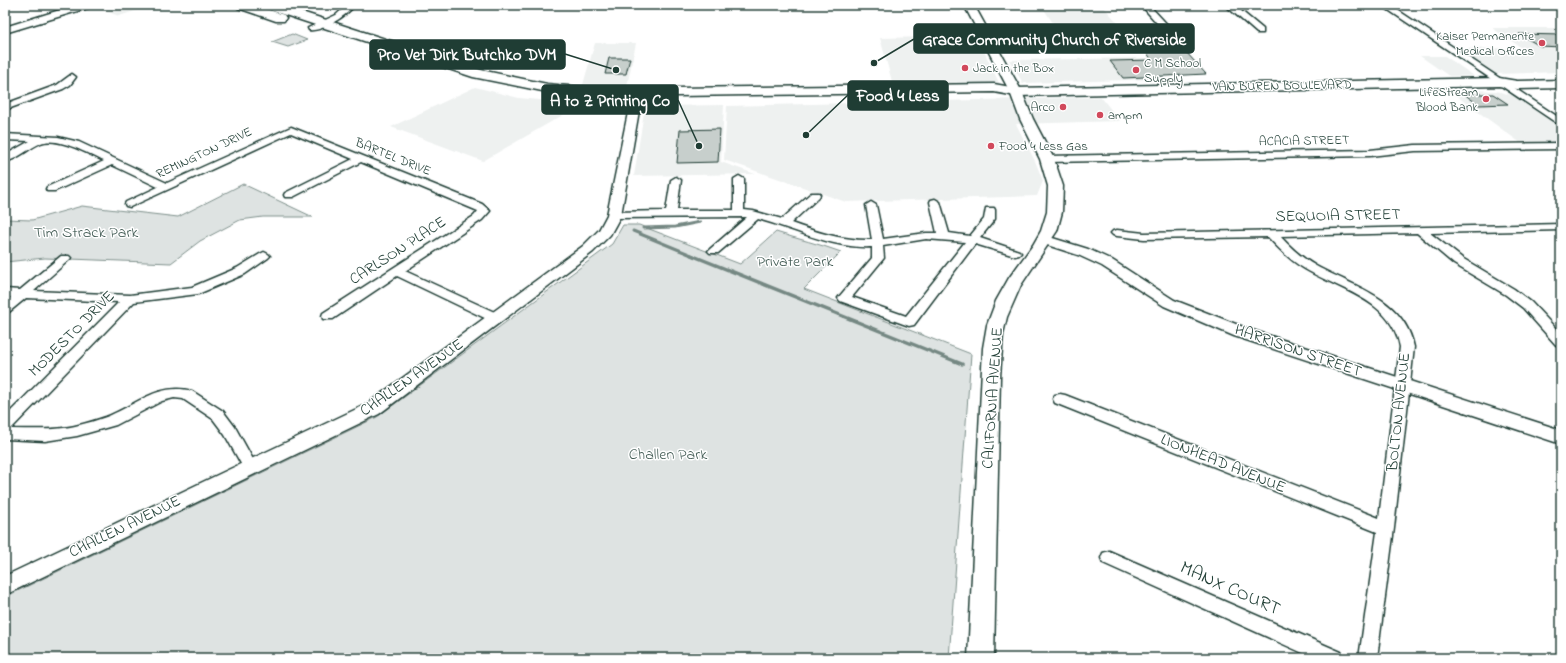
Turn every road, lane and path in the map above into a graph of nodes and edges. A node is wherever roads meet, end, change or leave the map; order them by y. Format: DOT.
graph roads {
  1 [pos="87,5"];
  2 [pos="242,5"];
  3 [pos="268,5"];
  4 [pos="351,5"];
  5 [pos="969,5"];
  6 [pos="1145,5"];
  7 [pos="1230,5"];
  8 [pos="1385,5"];
  9 [pos="318,26"];
  10 [pos="5,30"];
  11 [pos="1260,31"];
  12 [pos="1173,36"];
  13 [pos="430,68"];
  14 [pos="483,75"];
  15 [pos="1561,76"];
  16 [pos="72,77"];
  17 [pos="1500,82"];
  18 [pos="1561,84"];
  19 [pos="591,92"];
  20 [pos="1016,92"];
  21 [pos="531,94"];
  22 [pos="636,97"];
  23 [pos="5,107"];
  24 [pos="1561,123"];
  25 [pos="291,130"];
  26 [pos="5,137"];
  27 [pos="41,139"];
  28 [pos="1561,146"];
  29 [pos="5,159"];
  30 [pos="360,159"];
  31 [pos="1048,159"];
  32 [pos="112,161"];
  33 [pos="739,179"];
  34 [pos="676,180"];
  35 [pos="166,187"];
  36 [pos="51,189"];
  37 [pos="289,195"];
  38 [pos="815,195"];
  39 [pos="935,202"];
  40 [pos="130,204"];
  41 [pos="871,205"];
  42 [pos="990,210"];
  43 [pos="484,211"];
  44 [pos="671,214"];
  45 [pos="739,214"];
  46 [pos="756,215"];
  47 [pos="614,216"];
  48 [pos="783,224"];
  49 [pos="1561,227"];
  50 [pos="1421,230"];
  51 [pos="1117,233"];
  52 [pos="1272,234"];
  53 [pos="944,237"];
  54 [pos="973,240"];
  55 [pos="1046,240"];
  56 [pos="877,243"];
  57 [pos="714,251"];
  58 [pos="1015,253"];
  59 [pos="264,256"];
  60 [pos="65,258"];
  61 [pos="396,272"];
  62 [pos="5,293"];
  63 [pos="23,293"];
  64 [pos="130,299"];
  65 [pos="5,309"];
  66 [pos="328,316"];
  67 [pos="496,318"];
  68 [pos="1559,337"];
  69 [pos="1402,386"];
  70 [pos="1060,399"];
  71 [pos="5,426"];
  72 [pos="5,434"];
  73 [pos="1561,438"];
  74 [pos="250,467"];
  75 [pos="1386,528"];
  76 [pos="1109,558"];
  77 [pos="5,586"];
  78 [pos="981,658"];
  79 [pos="1334,658"];
  80 [pos="1368,658"];
  1 -- 10 [label="main road"];
  2 -- 9 [label="main road, VAN BUREN BOULEVARD"];
  3 -- 9 [label="main road, VAN BUREN BOULEVARD"];
  4 -- 9 [label="street"];
  5 -- 20 [label="main road, CALIFORNIA AVENUE"];
  6 -- 12 [label="street"];
  7 -- 11 [label="street"];
  8 -- 17 [label="street"];
  9 -- 13 [label="main road, VAN BUREN BOULEVARD"];
  9 -- 14 [label="main road, VAN BUREN BOULEVARD"];
  13 -- 14 [label="main road"];
  13 -- 21 [label="main road, VAN BUREN BOULEVARD"];
  14 -- 19 [label="main road, VAN BUREN BOULEVARD"];
  15 -- 17 [label="main road, VAN BUREN BOULEVARD"];
  16 -- 23 [label="street"];
  17 -- 18 [label="main road, VAN BUREN BOULEVARD"];
  17 -- 20 [label="main road, VAN BUREN BOULEVARD"];
  17 -- 24 [label="street"];
  19 -- 21 [label="main road"];
  19 -- 22 [label="main road, VAN BUREN BOULEVARD"];
  20 -- 22 [label="main road, VAN BUREN BOULEVARD"];
  20 -- 31 [label="main road, CALIFORNIA AVENUE"];
  21 -- 22 [label="main road, VAN BUREN BOULEVARD"];
  22 -- 47 [label="street, CHALLEN AVENUE"];
  25 -- 30 [label="street, BARTEL DRIVE"];
  25 -- 35 [label="street, REMINGTON DRIVE"];
  26 -- 27 [label="street"];
  27 -- 29 [label="street"];
  27 -- 32 [label="street"];
  28 -- 31 [label="street, ACACIA STREET"];
  30 -- 37 [label="street"];
  30 -- 43 [label="street, BARTEL DRIVE"];
  31 -- 55 [label="main road, CALIFORNIA AVENUE"];
  32 -- 35 [label="street"];
  32 -- 36 [label="street"];
  33 -- 45 [label="street"];
  34 -- 44 [label="street"];
  35 -- 40 [label="street, REMINGTON DRIVE"];
  38 -- 48 [label="street"];
  39 -- 53 [label="street"];
  41 -- 56 [label="street"];
  42 -- 54 [label="street"];
  43 -- 61 [label="street, CARLSON PLACE"];
  44 -- 45 [label="street"];
  44 -- 47 [label="street"];
  45 -- 46 [label="street"];
  46 -- 48 [label="street"];
  46 -- 57 [label="street"];
  47 -- 67 [label="street, CHALLEN AVENUE"];
  48 -- 56 [label="street"];
  49 -- 50 [label="street, SEQUOIA STREET"];
  50 -- 52 [label="street, SEQUOIA STREET"];
  50 -- 68 [label="street"];
  51 -- 52 [label="street, SEQUOIA STREET"];
  52 -- 69 [label="street, BOLTON AVENUE"];
  53 -- 54 [label="street"];
  53 -- 56 [label="street"];
  54 -- 56 [label="street"];
  54 -- 58 [label="street"];
  55 -- 69 [label="street, HARRISON STREET"];
  55 -- 78 [label="main road, CALIFORNIA AVENUE"];
  59 -- 64 [label="street"];
  60 -- 63 [label="street"];
  61 -- 66 [label="street, CARLSON PLACE"];
  61 -- 67 [label="street"];
  62 -- 63 [label="street"];
  63 -- 64 [label="street"];
  63 -- 65 [label="street"];
  64 -- 71 [label="street, MODESTO DRIVE"];
  67 -- 74 [label="street, CHALLEN AVENUE"];
  69 -- 73 [label="street, HARRISON STREET"];
  69 -- 75 [label="street, BOLTON AVENUE"];
  70 -- 75 [label="street, LIONHEAD AVENUE"];
  72 -- 74 [label="street"];
  74 -- 77 [label="street, CHALLEN AVENUE"];
  75 -- 80 [label="street, BOLTON AVENUE"];
  76 -- 79 [label="street, MANX COURT"];
}
